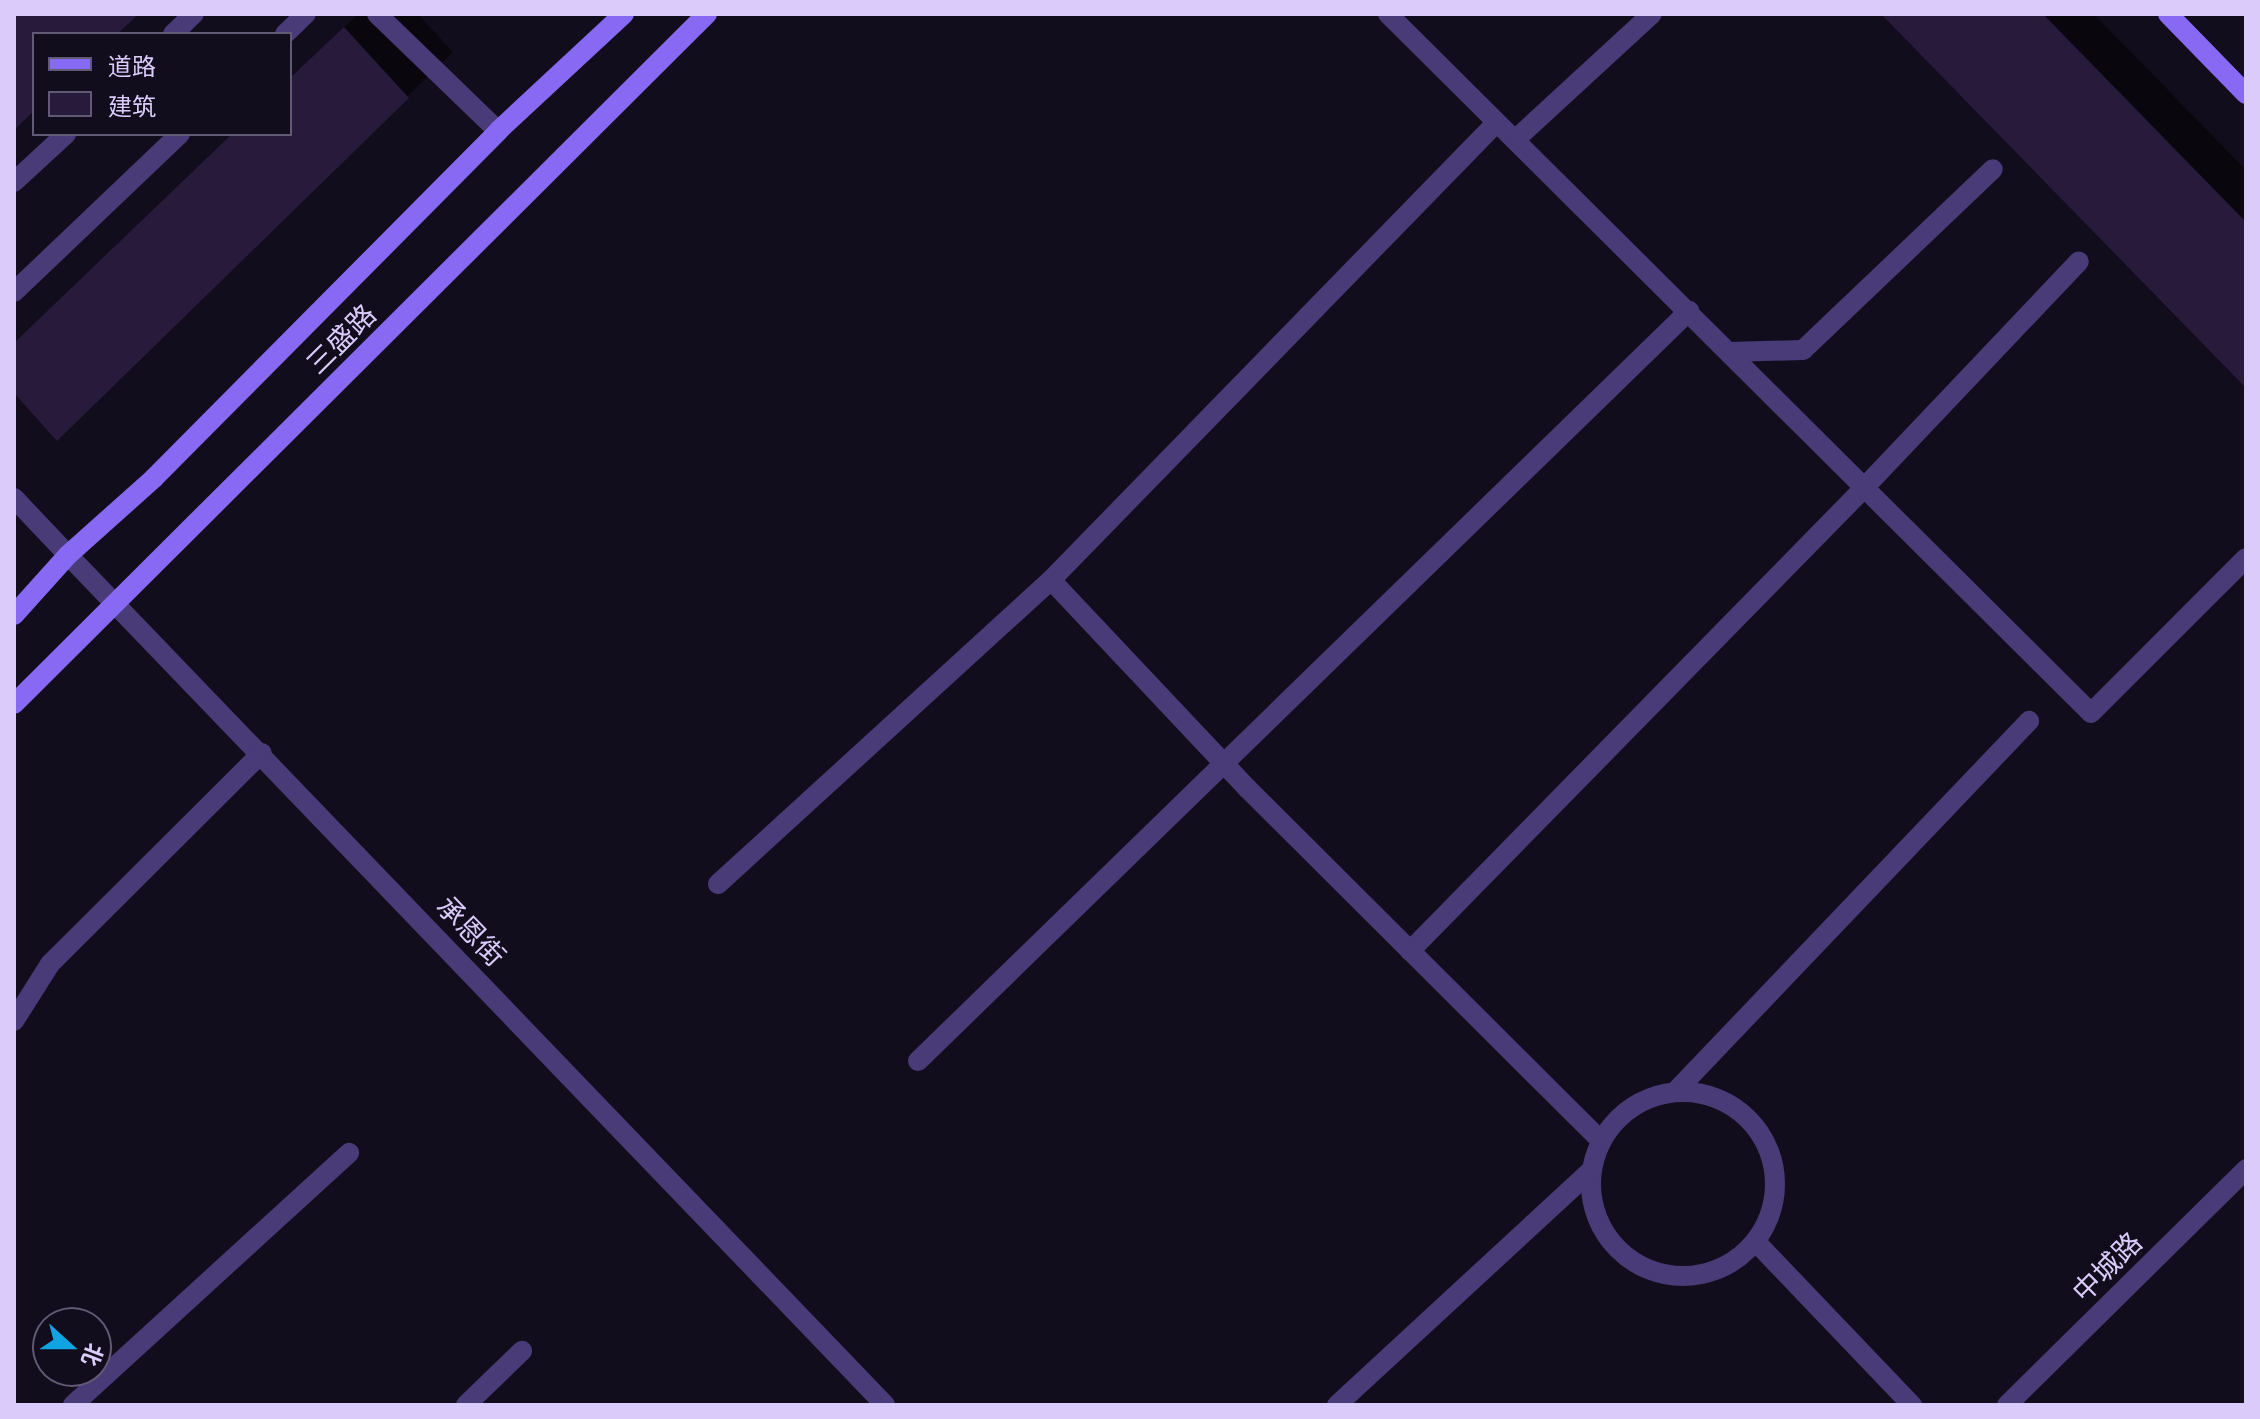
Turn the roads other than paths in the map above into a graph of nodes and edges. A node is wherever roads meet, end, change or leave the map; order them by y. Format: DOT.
graph roads {
  1 [pos="194,14"];
  2 [pos="306,14"];
  3 [pos="377,14"];
  4 [pos="624,14"];
  5 [pos="707,14"];
  6 [pos="1388,14"];
  7 [pos="1652,14"];
  8 [pos="2168,14"];
  9 [pos="175,32"];
  10 [pos="287,32"];
  11 [pos="2246,94"];
  12 [pos="1496,123"];
  13 [pos="498,131"];
  14 [pos="64,136"];
  15 [pos="178,136"];
  16 [pos="1517,138"];
  17 [pos="1993,169"];
  18 [pos="14,182"];
  19 [pos="2079,261"];
  20 [pos="14,292"];
  21 [pos="1689,311"];
  22 [pos="1730,352"];
  23 [pos="1862,490"];
  24 [pos="14,498"];
  25 [pos="68,555"];
  26 [pos="2246,558"];
  27 [pos="1051,580"];
  28 [pos="116,604"];
  29 [pos="14,615"];
  30 [pos="14,704"];
  31 [pos="2029,721"];
  32 [pos="262,753"];
  33 [pos="1225,765"];
  34 [pos="718,884"];
  35 [pos="1410,951"];
  36 [pos="14,1021"];
  37 [pos="918,1061"];
  38 [pos="1675,1092"];
  39 [pos="1601,1141"];
  40 [pos="349,1153"];
  41 [pos="2246,1169"];
  42 [pos="1592,1170"];
  43 [pos="1756,1242"];
  44 [pos="522,1351"];
  45 [pos="73,1405"];
  46 [pos="466,1405"];
  47 [pos="885,1405"];
  48 [pos="1337,1405"];
  49 [pos="1912,1405"];
  50 [pos="2007,1405"];
  1 -- 9 [label="street"];
  2 -- 10 [label="street"];
  3 -- 13 [label="street"];
  4 -- 13 [label="main road, 三盛路"];
  5 -- 28 [label="main road, 三盛路"];
  6 -- 12 [label="street"];
  7 -- 16 [label="street"];
  8 -- 11 [label="main road"];
  12 -- 16 [label="street"];
  12 -- 27 [label="street"];
  13 -- 25 [label="main road, 三盛路"];
  14 -- 18 [label="street"];
  15 -- 20 [label="street"];
  16 -- 21 [label="street"];
  17 -- 22 [label="street"];
  19 -- 23 [label="street"];
  21 -- 22 [label="street"];
  21 -- 33 [label="street"];
  22 -- 23 [label="street"];
  23 -- 26 [label="street"];
  23 -- 35 [label="street"];
  24 -- 25 [label="street, 承恩街"];
  25 -- 28 [label="street, 承恩街"];
  25 -- 29 [label="main road, 三盛路"];
  27 -- 33 [label="street"];
  27 -- 34 [label="street"];
  28 -- 30 [label="main road, 三盛路"];
  28 -- 32 [label="street, 承恩街"];
  31 -- 38 [label="street"];
  32 -- 36 [label="street"];
  32 -- 47 [label="street, 承恩街"];
  33 -- 35 [label="street"];
  33 -- 37 [label="street"];
  35 -- 39 [label="street"];
  38 -- 39 [label="street"];
  38 -- 43 [label="street"];
  39 -- 42 [label="street"];
  40 -- 45 [label="street"];
  41 -- 50 [label="street, 中城路"];
  42 -- 43 [label="street"];
  42 -- 48 [label="street"];
  43 -- 49 [label="street"];
  44 -- 46 [label="street"];
}
